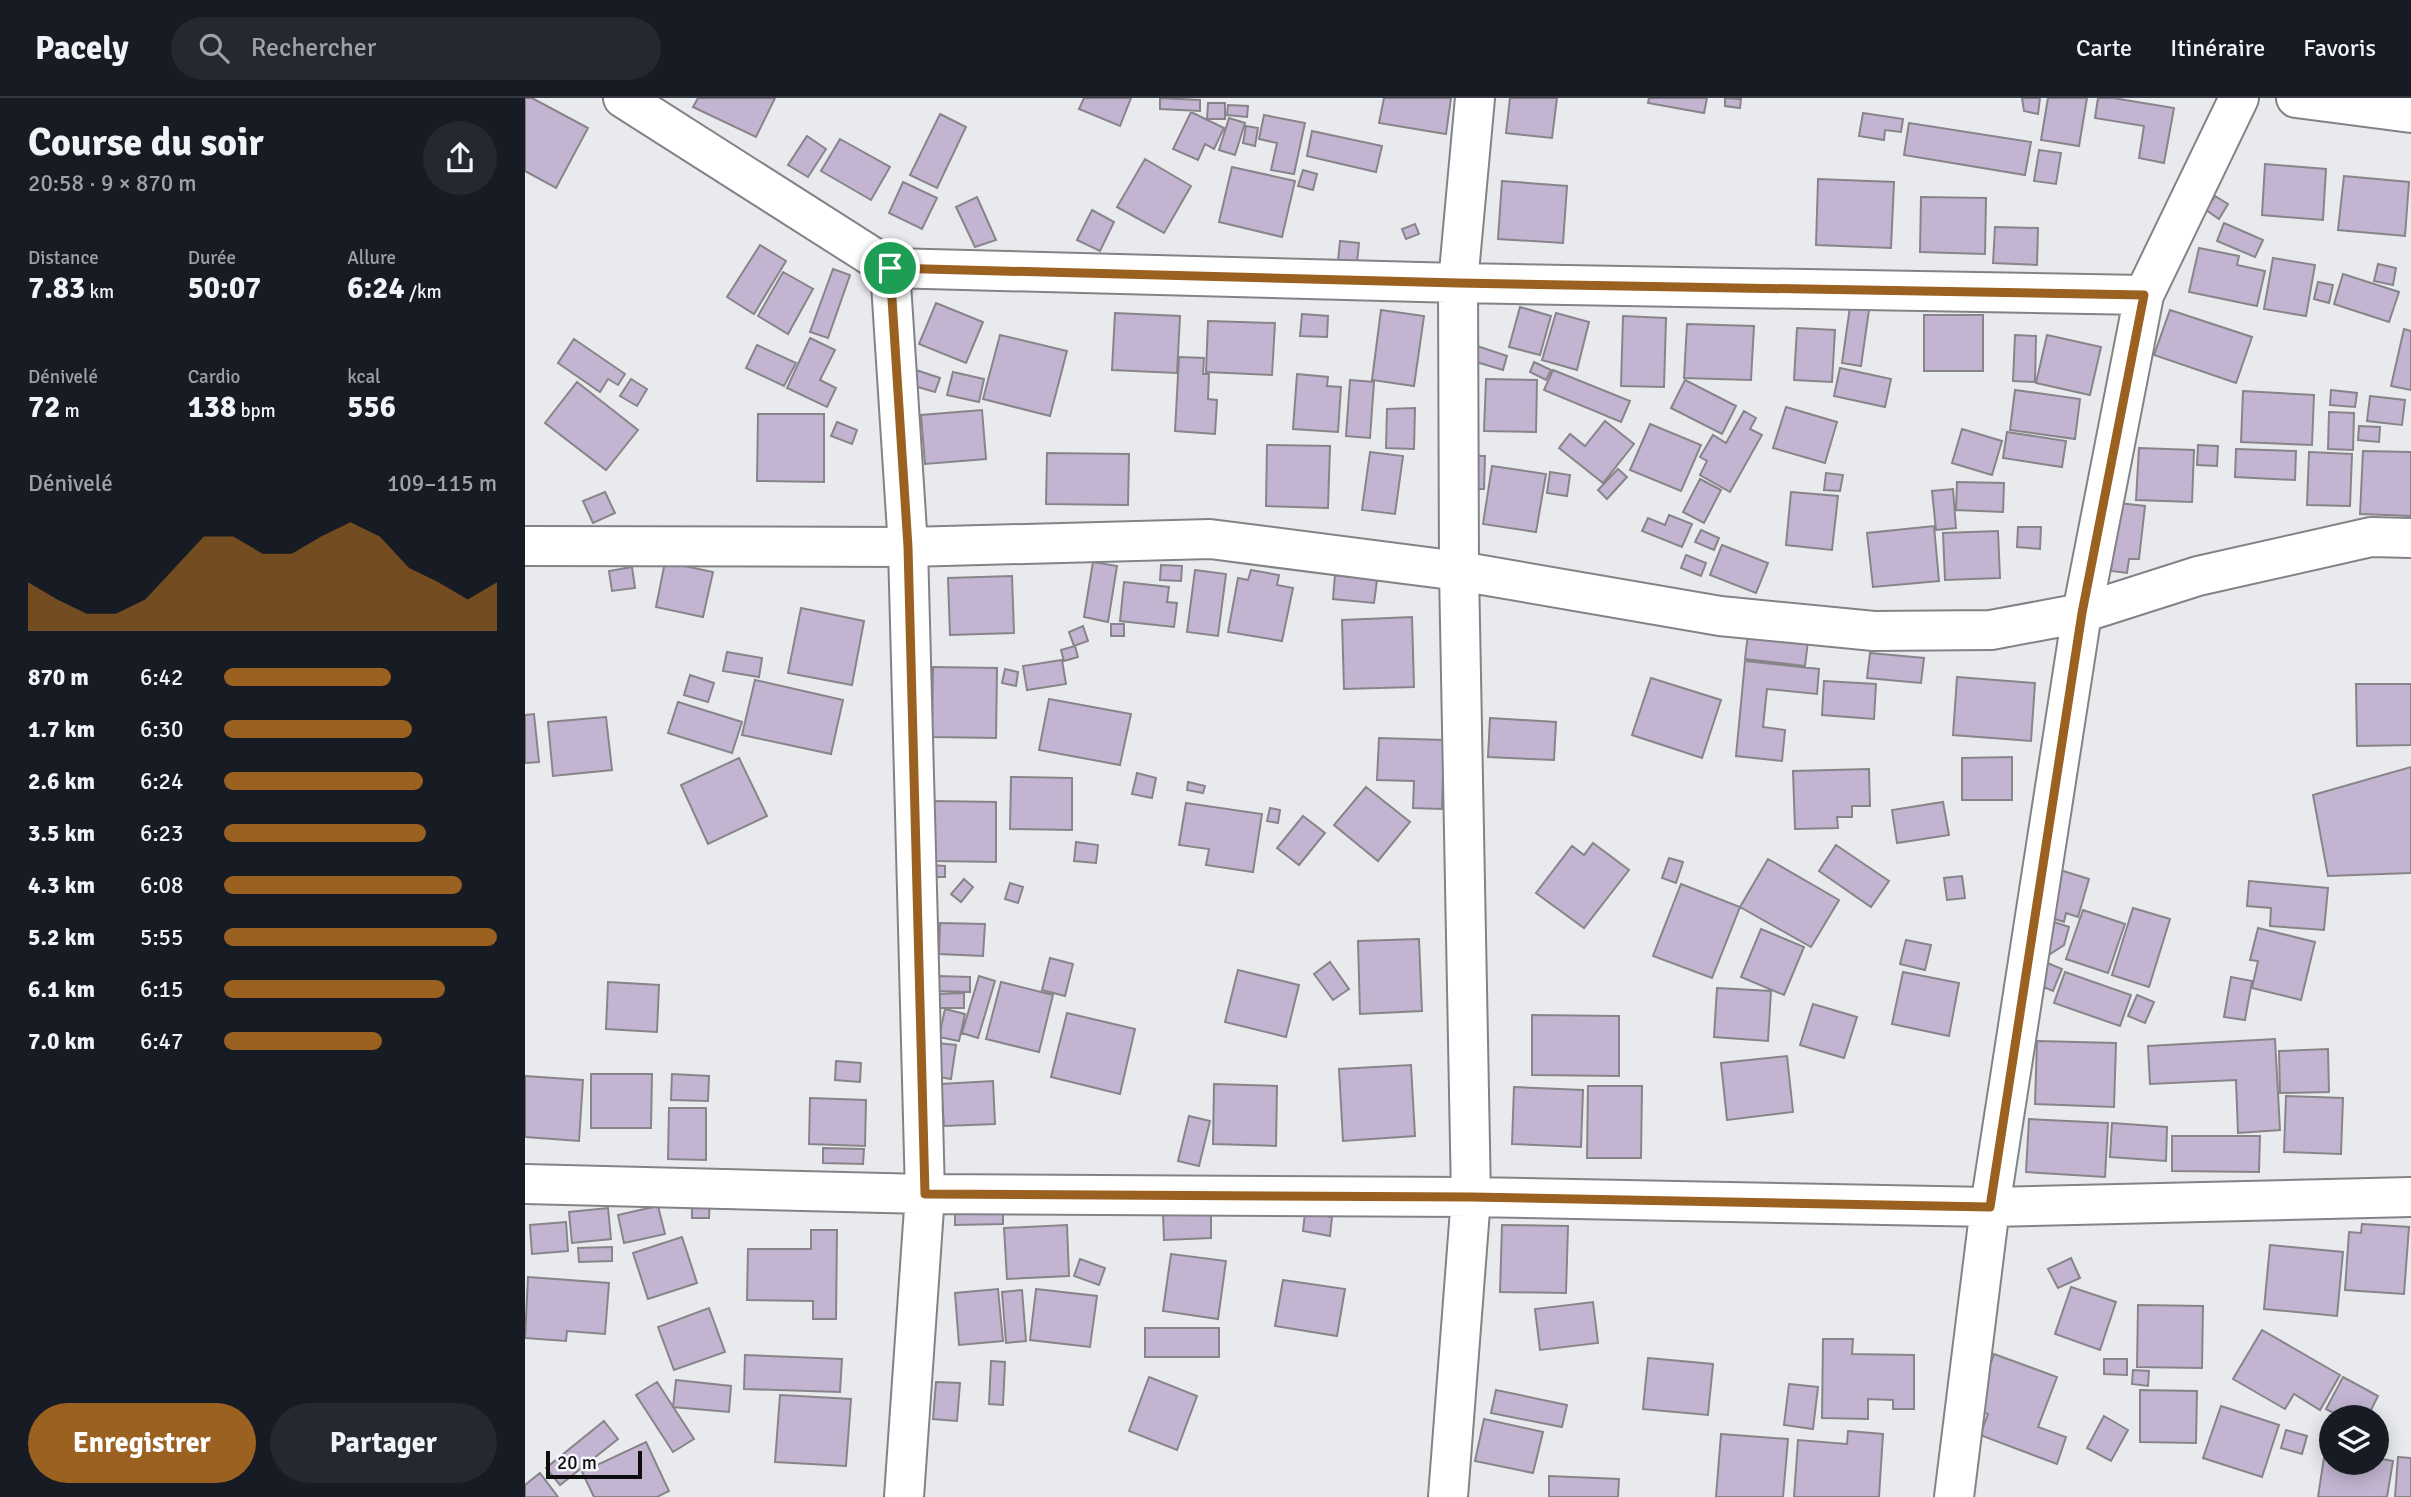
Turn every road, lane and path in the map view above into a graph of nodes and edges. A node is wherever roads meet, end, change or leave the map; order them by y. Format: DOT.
graph roads {
  1 [pos="623,98"];
  2 [pos="1475,98"];
  3 [pos="2239,98"];
  4 [pos="2296,98"];
  5 [pos="2411,113"];
  6 [pos="890,268"];
  7 [pos="1458,283"];
  8 [pos="2144,295"];
  9 [pos="2411,538"];
  10 [pos="525,546"];
  11 [pos="908,547"];
  12 [pos="1459,571"];
  13 [pos="2082,613"];
  14 [pos="525,1184"];
  15 [pos="925,1194"];
  16 [pos="1471,1197"];
  17 [pos="2411,1197"];
  18 [pos="1990,1207"];
  19 [pos="904,1497"];
  20 [pos="1448,1497"];
  21 [pos="1954,1497"];
  1 -- 6 [label="street"];
  2 -- 7 [label="street"];
  3 -- 8 [label="street"];
  4 -- 5 [label="street"];
  6 -- 7 [label="street"];
  6 -- 11 [label="street"];
  7 -- 8 [label="street"];
  7 -- 12 [label="street"];
  8 -- 13 [label="street"];
  9 -- 13 [label="street"];
  10 -- 11 [label="street"];
  11 -- 12 [label="street"];
  11 -- 15 [label="street"];
  12 -- 13 [label="street"];
  12 -- 16 [label="street"];
  13 -- 18 [label="street"];
  14 -- 15 [label="street"];
  15 -- 16 [label="street"];
  15 -- 19 [label="street"];
  16 -- 18 [label="street"];
  16 -- 20 [label="street"];
  17 -- 18 [label="street"];
  18 -- 21 [label="street"];
}
